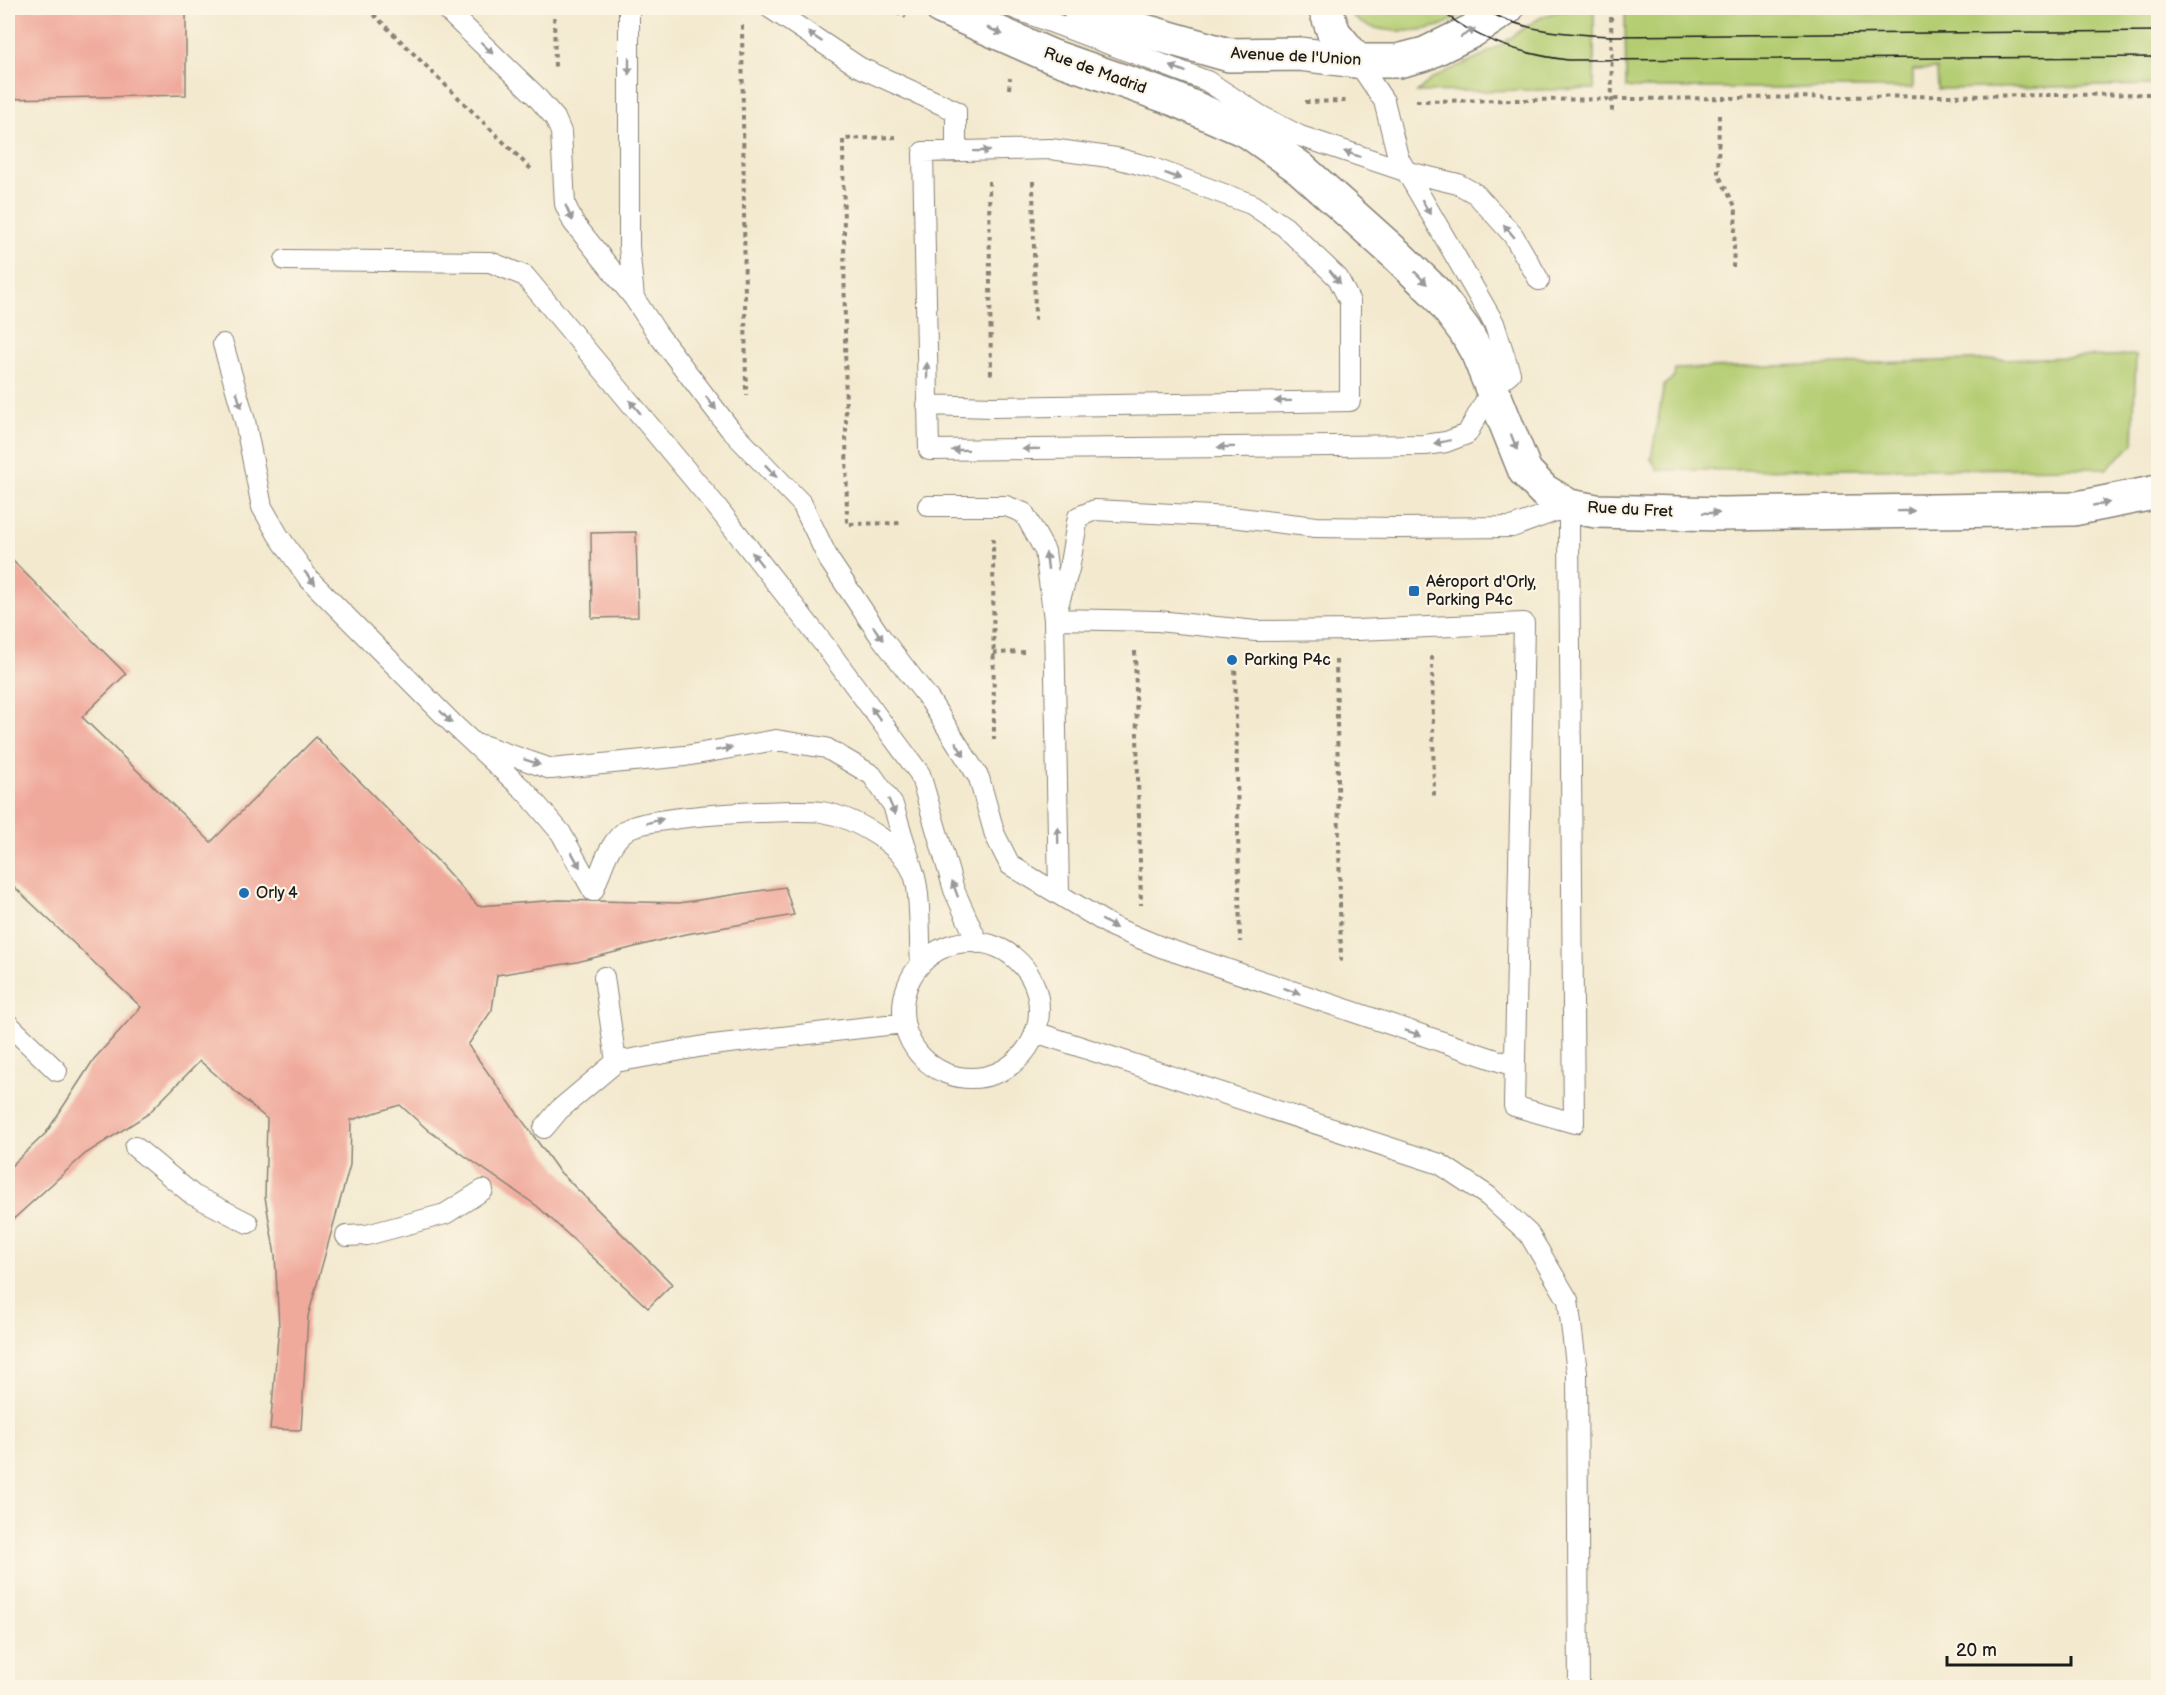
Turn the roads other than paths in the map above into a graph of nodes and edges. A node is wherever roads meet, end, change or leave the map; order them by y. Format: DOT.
graph roads {
  1 [pos="445,8"];
  2 [pos="629,8"];
  3 [pos="770,8"];
  4 [pos="942,8"];
  5 [pos="1013,8"];
  6 [pos="1079,8"];
  7 [pos="1325,8"];
  8 [pos="1507,8"];
  9 [pos="1357,61"];
  10 [pos="1249,132"];
  11 [pos="956,152"];
  12 [pos="1408,172"];
  13 [pos="285,260"];
  14 [pos="1539,280"];
  15 [pos="634,298"];
  16 [pos="223,344"];
  17 [pos="1493,387"];
  18 [pos="927,405"];
  19 [pos="2158,492"];
  20 [pos="928,506"];
  21 [pos="1569,506"];
  22 [pos="1054,619"];
  23 [pos="476,743"];
  24 [pos="915,877"];
  25 [pos="1059,893"];
  26 [pos="978,943"];
  27 [pos="921,964"];
  28 [pos="604,977"];
  29 [pos="904,1023"];
  30 [pos="8,1024"];
  31 [pos="1035,1032"];
  32 [pos="616,1062"];
  33 [pos="1514,1066"];
  34 [pos="57,1071"];
  35 [pos="544,1128"];
  36 [pos="135,1147"];
  37 [pos="483,1190"];
  38 [pos="248,1223"];
  39 [pos="346,1236"];
  40 [pos="1579,1688"];
  1 -- 15 [label="lane, one-way"];
  2 -- 15 [label="lane, one-way"];
  11 -- 3 [label="lane, one-way"];
  4 -- 10 [label="street, Rue de Madrid, one-way"];
  12 -- 5 [label="lane, one-way"];
  6 -- 9 [label="street, Avenue de l'Union"];
  7 -- 9 [label="street"];
  9 -- 8 [label="street, Avenue de l'Union, one-way"];
  9 -- 12 [label="lane"];
  10 -- 17 [label="street, Rue du Fret, one-way"];
  18 -- 11 [label="lane, one-way"];
  11 -- 18 [label="lane, one-way"];
  14 -- 12 [label="lane, one-way"];
  12 -- 17 [label="lane, one-way"];
  26 -- 13 [label="lane, one-way"];
  15 -- 25 [label="lane, one-way"];
  16 -- 23 [label="lane, one-way"];
  17 -- 18 [label="lane, one-way"];
  17 -- 21 [label="street, Rue du Fret, one-way"];
  21 -- 19 [label="street, Rue du Fret, one-way"];
  22 -- 20 [label="lane, one-way"];
  21 -- 22 [label="lane"];
  21 -- 33 [label="lane"];
  25 -- 22 [label="lane, one-way"];
  22 -- 33 [label="lane"];
  23 -- 24 [label="lane, one-way"];
  23 -- 24 [label="lane, one-way"];
  24 -- 27 [label="lane"];
  25 -- 33 [label="lane, one-way"];
  26 -- 27 [label="lane"];
  26 -- 31 [label="lane"];
  27 -- 29 [label="lane"];
  28 -- 32 [label="lane"];
  29 -- 31 [label="lane"];
  29 -- 32 [label="lane"];
  30 -- 34 [label="lane"];
  31 -- 40 [label="lane"];
  32 -- 35 [label="lane"];
  36 -- 38 [label="lane"];
  37 -- 39 [label="lane"];
}
